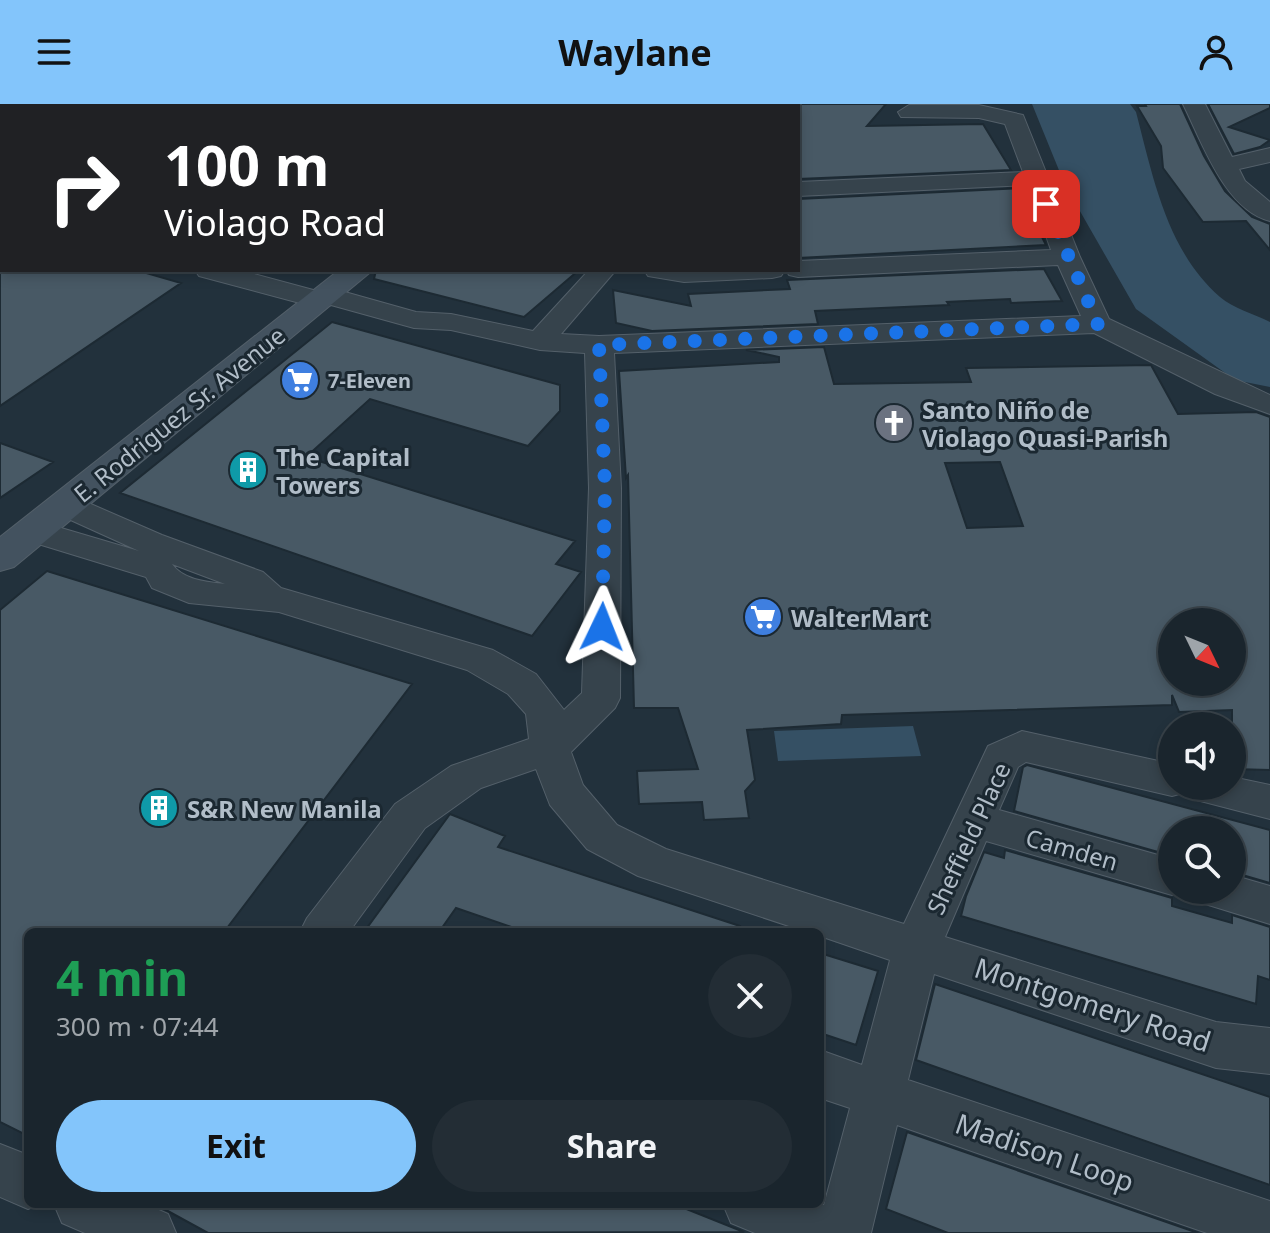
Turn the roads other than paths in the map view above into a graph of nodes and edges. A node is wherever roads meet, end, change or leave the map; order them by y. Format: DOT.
graph roads {
  1 [pos="1194,104"];
  2 [pos="909,112"];
  3 [pos="1270,155"];
  4 [pos="1227,165"];
  5 [pos="1036,178"];
  6 [pos="800,189"];
  7 [pos="1270,214"];
  8 [pos="1067,257"];
  9 [pos="800,269"];
  10 [pos="223,272"];
  11 [pos="601,272"];
  12 [pos="670,272"];
  13 [pos="728,272"];
  14 [pos="337,287"];
  15 [pos="1098,324"];
  16 [pos="540,341"];
  17 [pos="599,345"];
  18 [pos="1270,405"];
  19 [pos="65,505"];
  20 [pos="34,531"];
  21 [pos="140,552"];
  22 [pos="0,558"];
  23 [pos="550,748"];
  24 [pos="1158,777"];
  25 [pos="1246,797"];
  26 [pos="1270,802"];
  27 [pos="972,820"];
  28 [pos="1158,873"];
  29 [pos="1246,898"];
  30 [pos="1270,905"];
  31 [pos="326,928"];
  32 [pos="917,947"];
  33 [pos="1270,1051"];
  34 [pos="824,1075"];
  35 [pos="877,1095"];
  36 [pos="0,1170"];
  37 [pos="24,1180"];
  38 [pos="760,1208"];
  39 [pos="1270,1228"];
  40 [pos="825,1233"];
  41 [pos="844,1233"];
  1 -- 4 [label="street"];
  2 -- 5 [label="street"];
  3 -- 4 [label="street"];
  4 -- 7 [label="street"];
  5 -- 6 [label="street"];
  5 -- 8 [label="street"];
  8 -- 9 [label="street"];
  8 -- 15 [label="street"];
  10 -- 14 [label="street"];
  11 -- 16 [label="street"];
  12 -- 13 [label="street"];
  14 -- 16 [label="street"];
  14 -- 19 [label="main road, E. Rodriguez Sr. Avenue"];
  15 -- 17 [label="street"];
  15 -- 18 [label="street"];
  16 -- 17 [label="street"];
  17 -- 23 [label="street"];
  19 -- 20 [label="main road, E. Rodriguez Sr. Avenue"];
  19 -- 21 [label="street, Montgomery Road"];
  20 -- 21 [label="street, Montgomery Road"];
  20 -- 22 [label="main road, E. Rodriguez Sr. Avenue"];
  21 -- 23 [label="street, Montgomery Road"];
  23 -- 31 [label="street"];
  23 -- 32 [label="street, Montgomery Road"];
  24 -- 27 [label="street, Sheffield Place"];
  25 -- 26 [label="street"];
  27 -- 28 [label="street, Camden"];
  27 -- 32 [label="street, Sheffield Place"];
  29 -- 30 [label="street"];
  32 -- 33 [label="street, Montgomery Road"];
  32 -- 35 [label="street"];
  34 -- 35 [label="street, Madison Loop"];
  35 -- 39 [label="street, Madison Loop"];
  35 -- 41 [label="street"];
  36 -- 37 [label="street"];
  38 -- 40 [label="street"];
}
